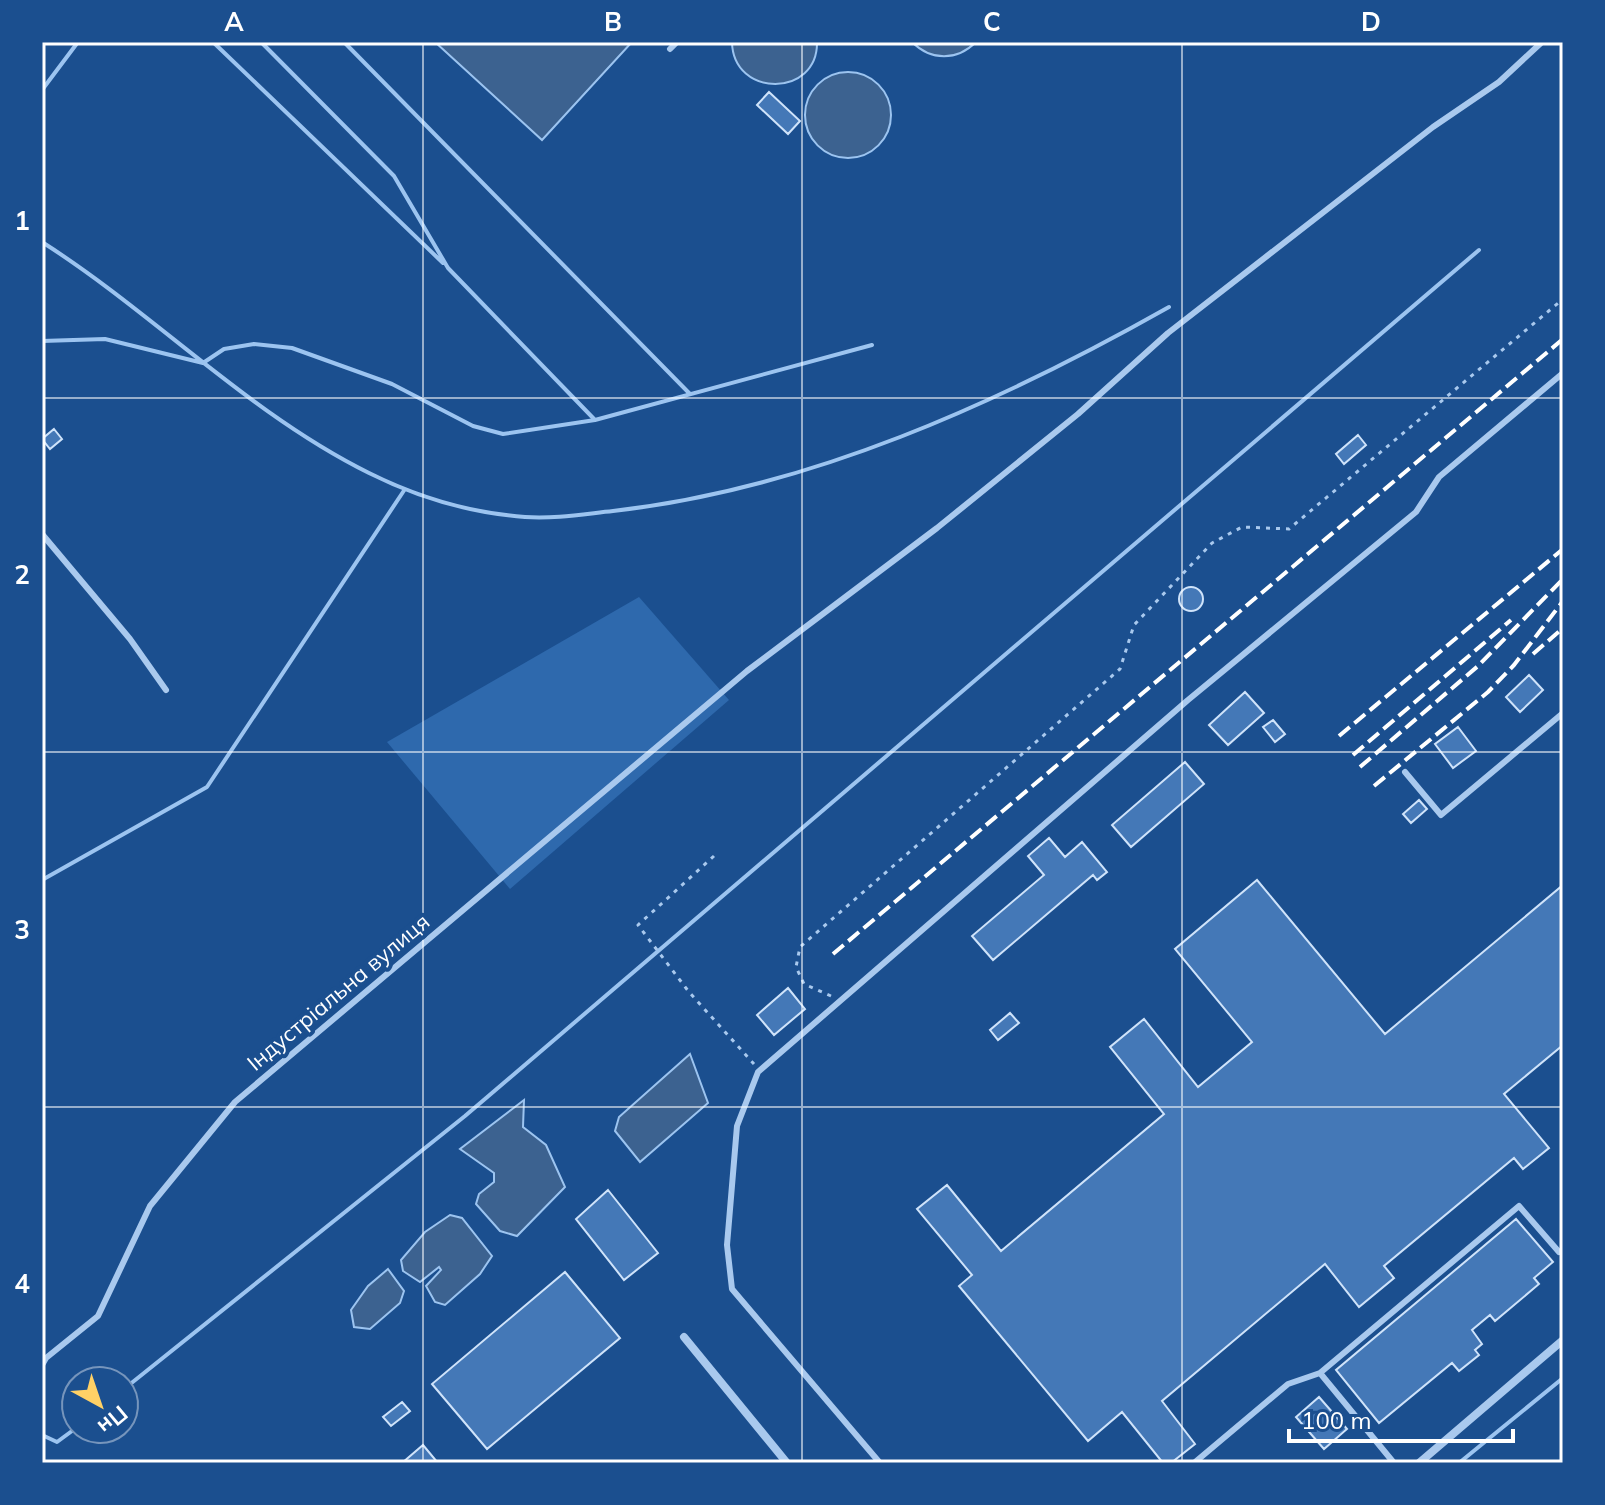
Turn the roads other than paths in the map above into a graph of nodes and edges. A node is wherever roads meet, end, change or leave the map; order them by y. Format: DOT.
graph roads {
  1 [pos="677,42"];
  2 [pos="1542,42"];
  3 [pos="670,49"];
  4 [pos="1563,373"];
  5 [pos="42,534"];
  6 [pos="166,690"];
  7 [pos="1563,713"];
  8 [pos="1405,772"];
  9 [pos="1559,1252"];
  10 [pos="684,1337"];
  11 [pos="1563,1340"];
  12 [pos="42,1365"];
  13 [pos="1320,1373"];
  14 [pos="787,1463"];
  15 [pos="880,1463"];
  16 [pos="1194,1463"];
  17 [pos="1394,1463"];
  18 [pos="1419,1463"];
  1 -- 3 [label="lane"];
  2 -- 12 [label="lane, Індустріальна вулиця"];
  4 -- 15 [label="lane"];
  5 -- 6 [label="lane"];
  7 -- 8 [label="lane"];
  9 -- 13 [label="lane"];
  10 -- 14 [label="street"];
  11 -- 18 [label="street"];
  13 -- 16 [label="lane"];
  13 -- 17 [label="lane"];
}
